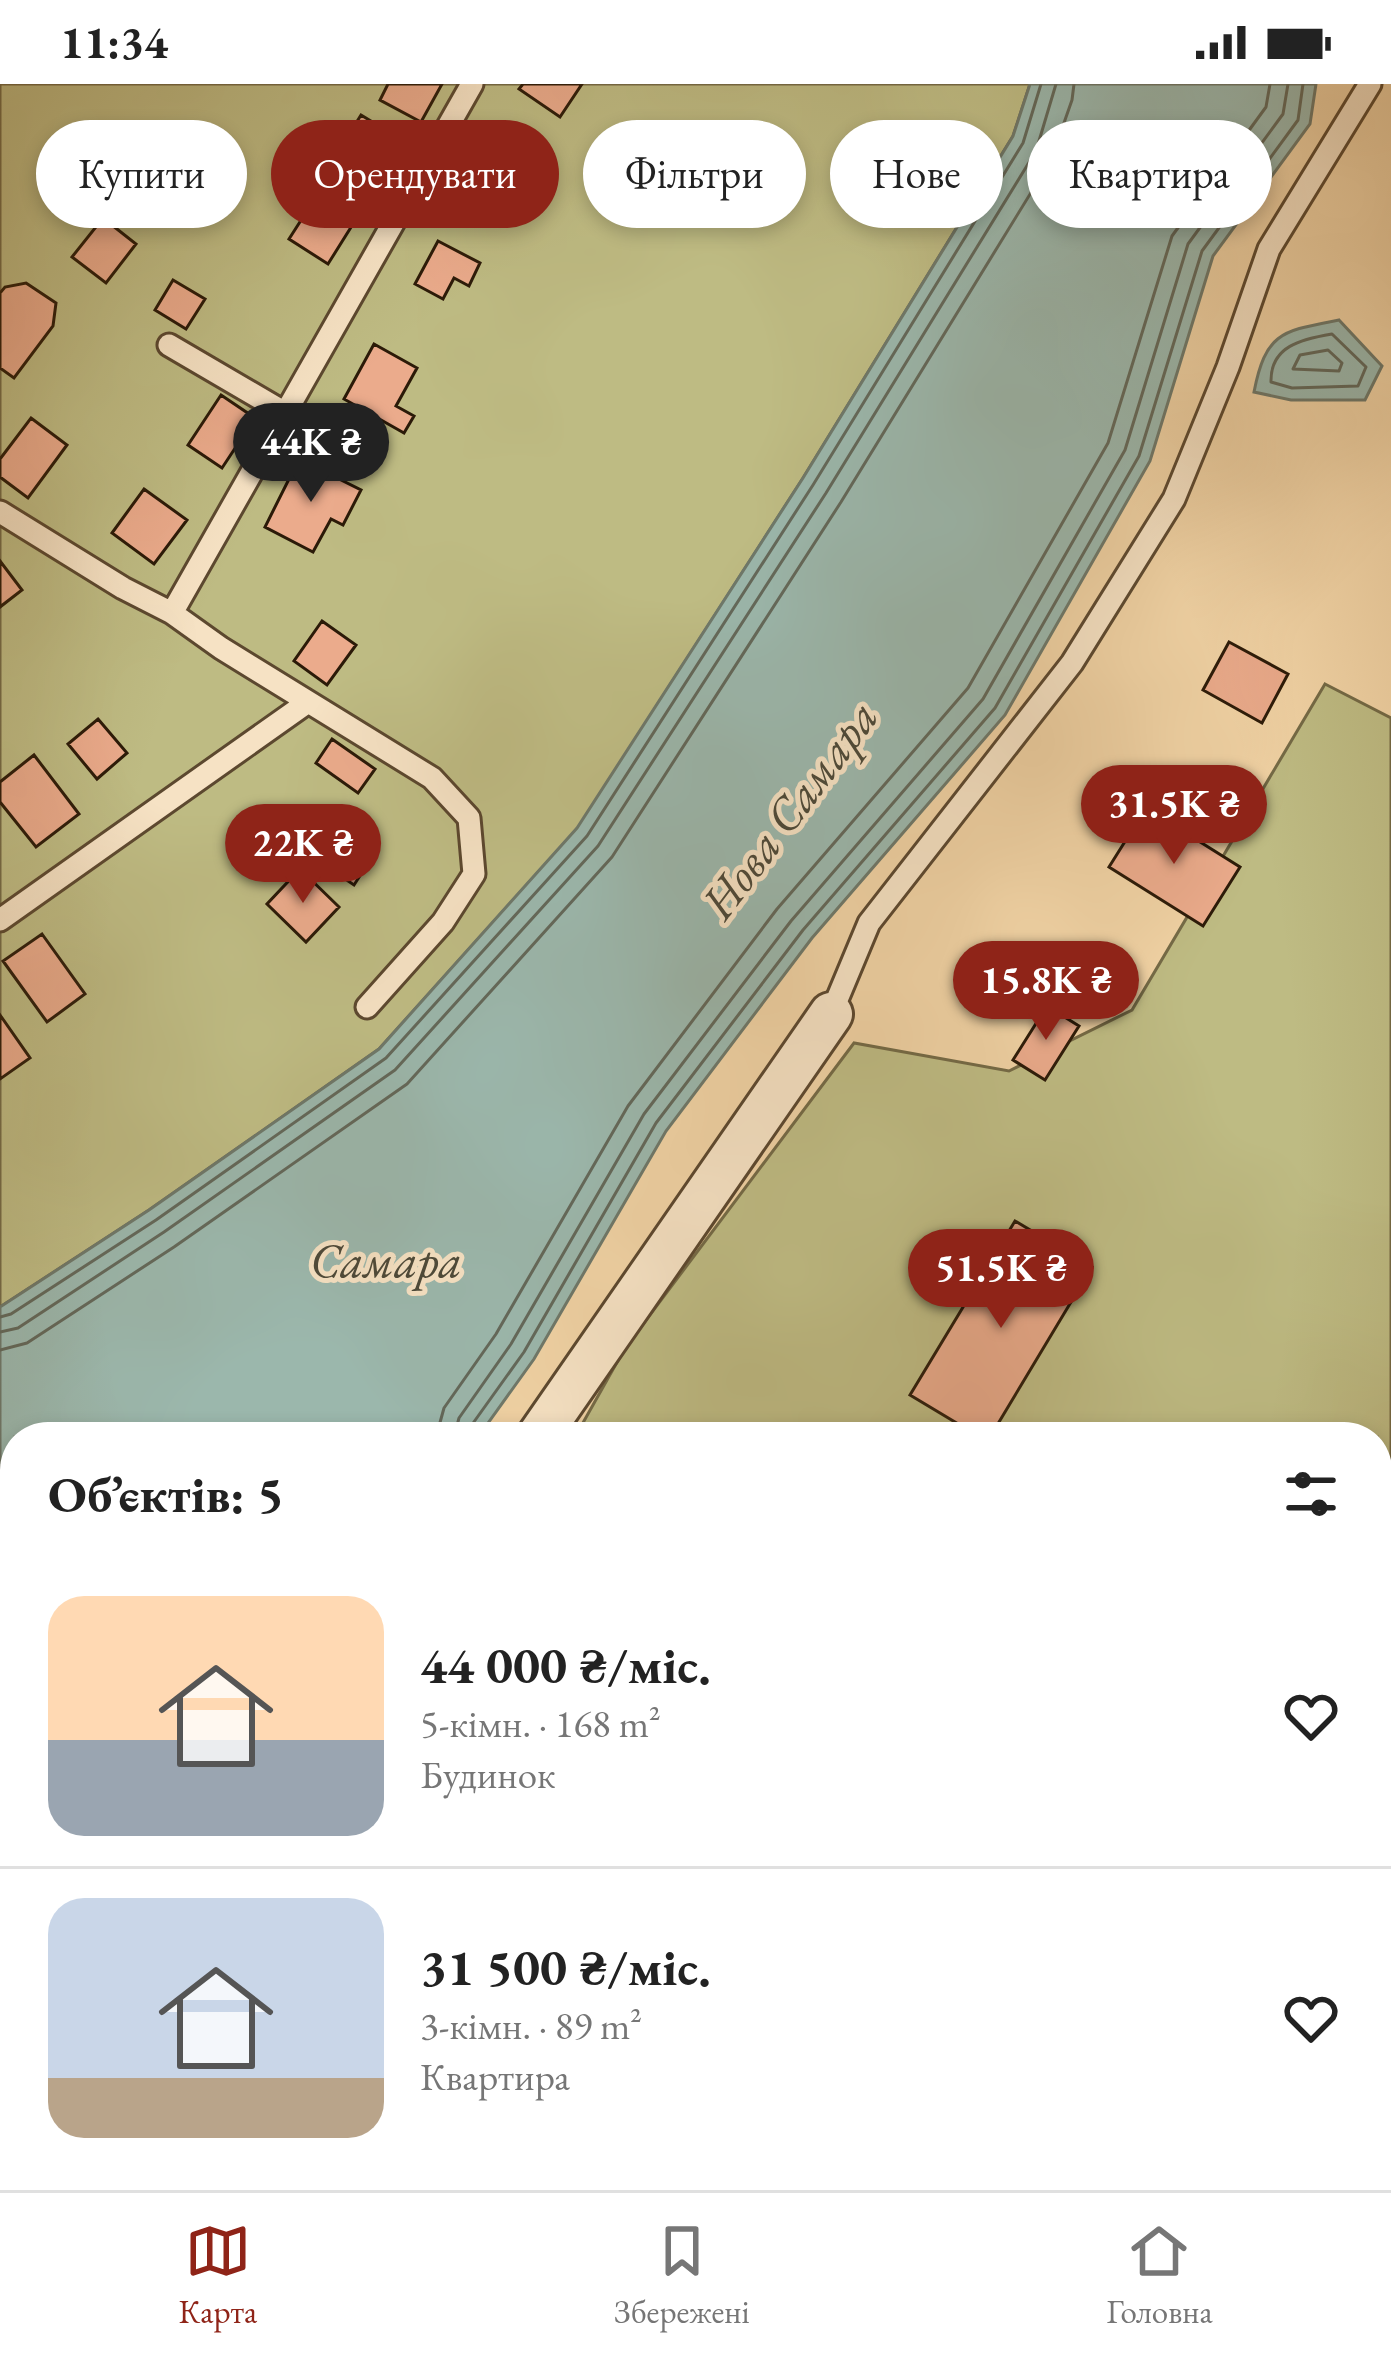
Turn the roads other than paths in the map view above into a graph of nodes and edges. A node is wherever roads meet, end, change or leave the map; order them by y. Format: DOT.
graph roads {
  1 [pos="472,84"];
  2 [pos="1370,84"];
  3 [pos="169,345"];
  4 [pos="287,414"];
  5 [pos="0,512"];
  6 [pos="172,613"];
  7 [pos="308,702"];
  8 [pos="0,920"];
  9 [pos="367,1007"];
  10 [pos="831,1014"];
  11 [pos="548,1422"];
  1 -- 4 [label="lane"];
  2 -- 10 [label="lane"];
  3 -- 4 [label="lane"];
  4 -- 6 [label="lane"];
  5 -- 6 [label="lane"];
  6 -- 7 [label="lane"];
  7 -- 8 [label="lane"];
  7 -- 9 [label="lane"];
  10 -- 11 [label="street"];
}
